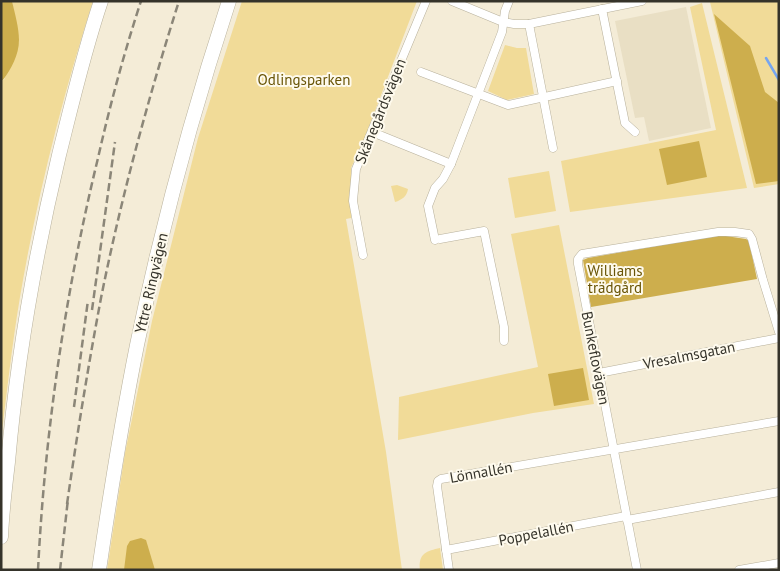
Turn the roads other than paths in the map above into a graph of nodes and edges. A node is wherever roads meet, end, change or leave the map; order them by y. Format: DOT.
graph roads {
  1 [pos="101,1"];
  2 [pos="229,1"];
  3 [pos="426,1"];
  4 [pos="452,1"];
  5 [pos="509,1"];
  6 [pos="642,1"];
  7 [pos="618,4"];
  8 [pos="602,10"];
  9 [pos="503,22"];
  10 [pos="529,24"];
  11 [pos="421,72"];
  12 [pos="617,81"];
  13 [pos="478,94"];
  14 [pos="543,97"];
  15 [pos="372,132"];
  16 [pos="634,132"];
  17 [pos="553,148"];
  18 [pos="451,164"];
  19 [pos="363,255"];
  20 [pos="779,332"];
  21 [pos="779,338"];
  22 [pos="504,341"];
  23 [pos="599,373"];
  24 [pos="779,421"];
  25 [pos="613,450"];
  26 [pos="779,492"];
  27 [pos="627,518"];
  28 [pos="1,538"];
  29 [pos="446,550"];
  30 [pos="779,563"];
  31 [pos="99,570"];
  32 [pos="449,570"];
  33 [pos="637,570"];
  34 [pos="738,570"];
  1 -- 28 [label="highway"];
  2 -- 31 [label="highway, Yttre Ringvägen"];
  3 -- 15 [label="street, Skånegårdsvägen"];
  4 -- 9 [label="street"];
  5 -- 9 [label="street"];
  6 -- 7 [label="street"];
  7 -- 8 [label="street"];
  8 -- 10 [label="street"];
  8 -- 12 [label="street"];
  9 -- 10 [label="street"];
  9 -- 13 [label="street"];
  10 -- 14 [label="street"];
  11 -- 13 [label="street"];
  12 -- 14 [label="street"];
  12 -- 16 [label="street"];
  13 -- 14 [label="street"];
  13 -- 18 [label="street"];
  14 -- 17 [label="street"];
  15 -- 18 [label="street"];
  15 -- 19 [label="street, Skånegårdsvägen"];
  18 -- 22 [label="street"];
  20 -- 23 [label="street, Bunkeflovägen"];
  21 -- 23 [label="street, Vresalmsgatan"];
  23 -- 25 [label="street, Bunkeflovägen"];
  24 -- 25 [label="street"];
  25 -- 27 [label="street, Bunkeflovägen"];
  25 -- 29 [label="street, Lönnallén"];
  26 -- 27 [label="street, Poppelallén"];
  27 -- 29 [label="street, Poppelallén"];
  27 -- 33 [label="street, Bunkeflovägen"];
  29 -- 32 [label="street, Lönnallén"];
  30 -- 34 [label="street"];
}
